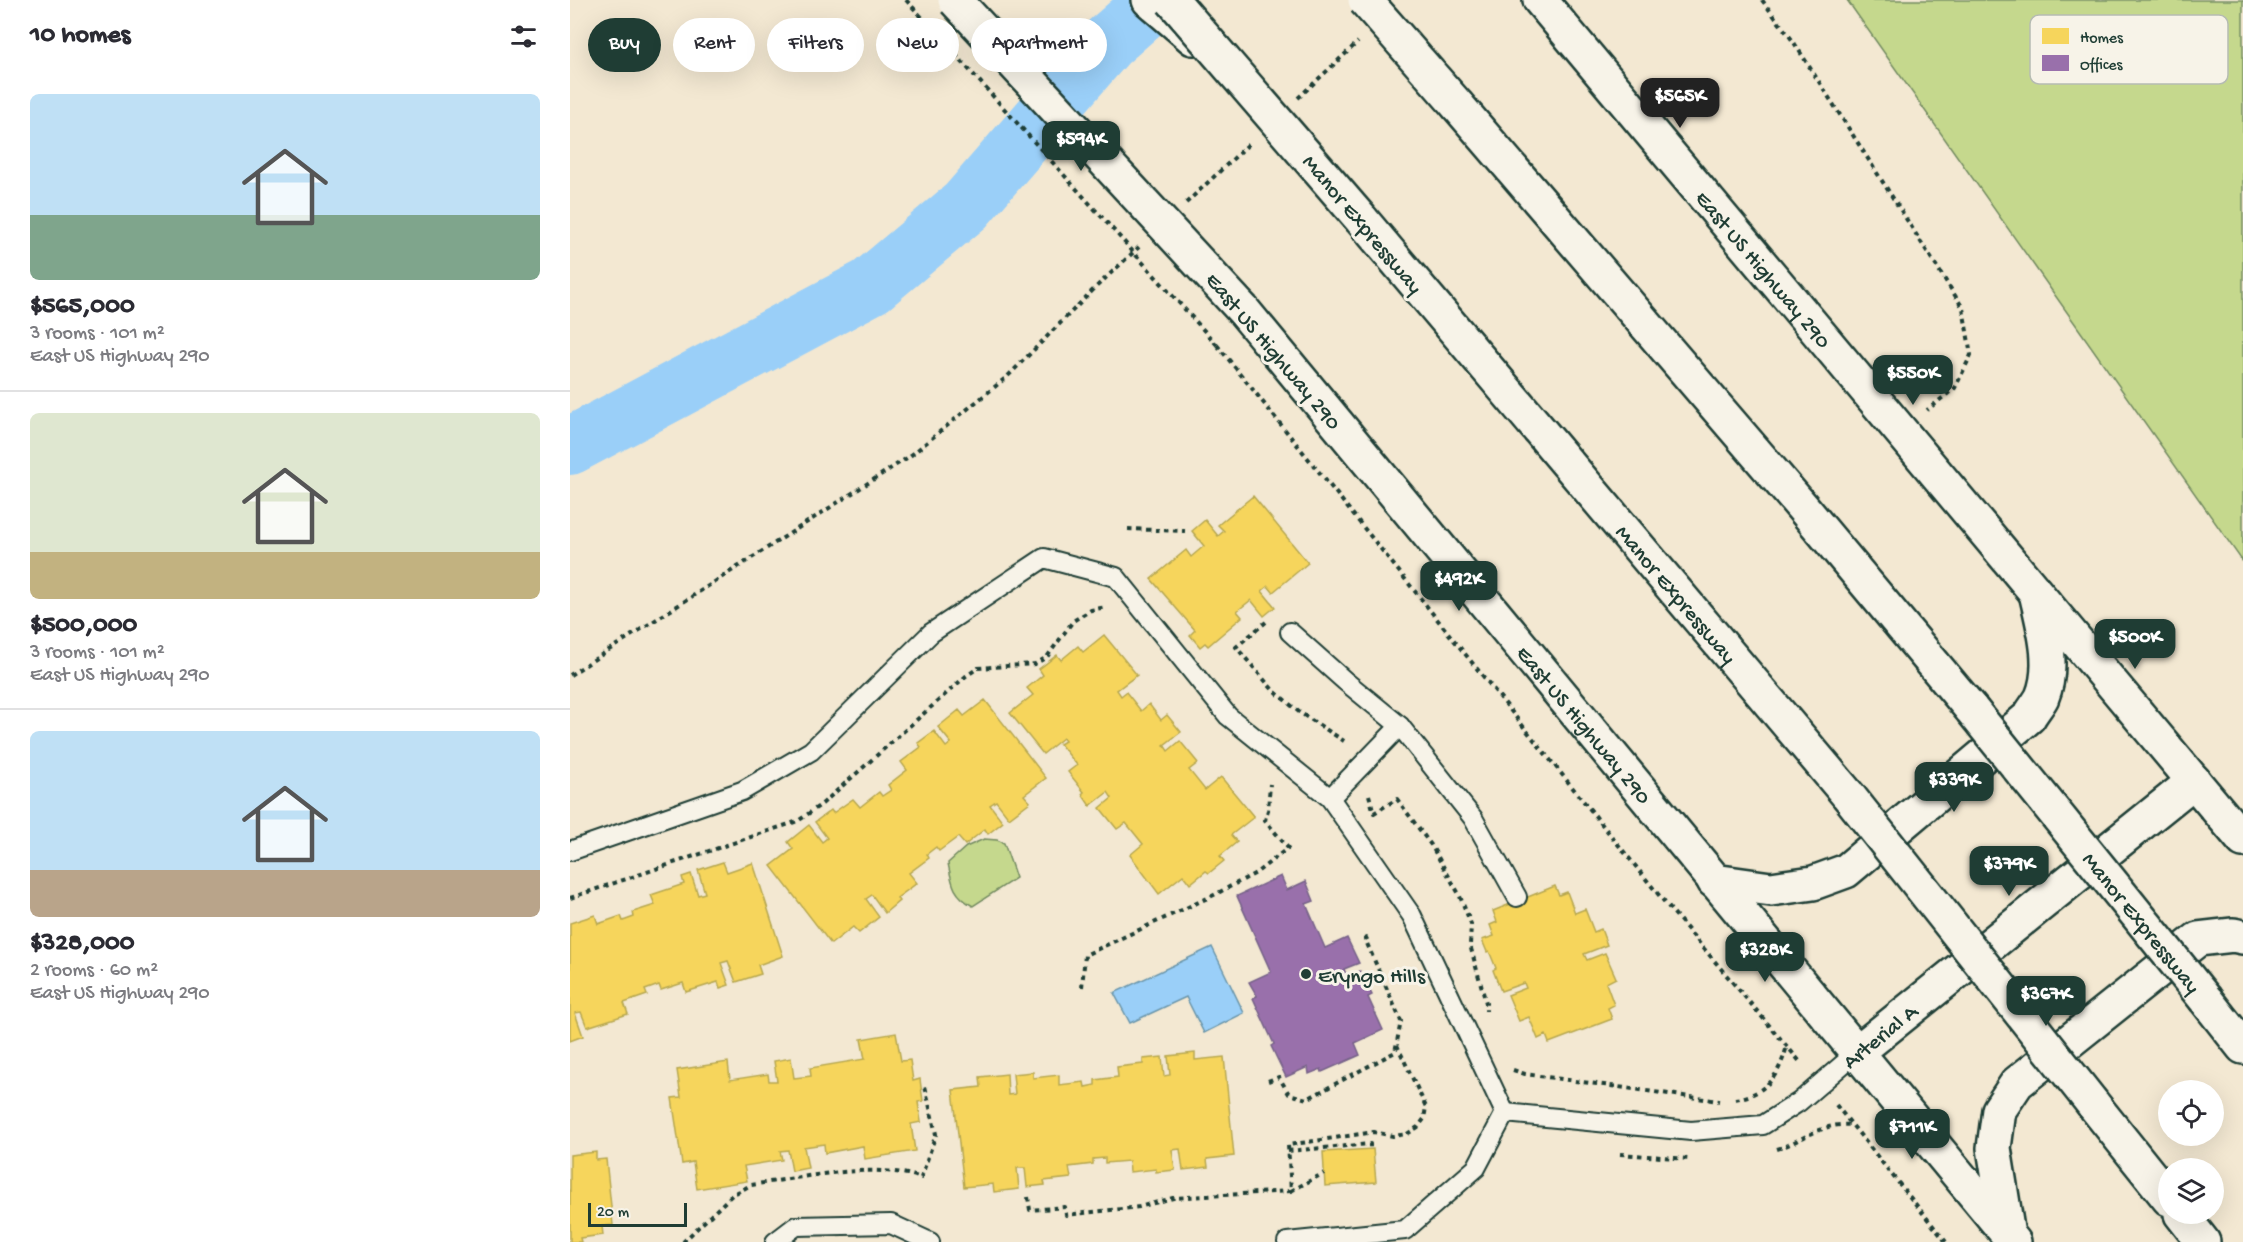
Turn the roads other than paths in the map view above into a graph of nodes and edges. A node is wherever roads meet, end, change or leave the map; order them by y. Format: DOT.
graph roads {
  1 [pos="955,0"];
  2 [pos="1149,0"];
  3 [pos="1172,0"];
  4 [pos="1365,0"];
  5 [pos="1540,0"];
  6 [pos="1237,76"];
  7 [pos="2036,592"];
  8 [pos="1290,632"];
  9 [pos="1400,726"];
  10 [pos="2194,781"];
  11 [pos="1330,798"];
  12 [pos="2243,840"];
  13 [pos="570,851"];
  14 [pos="1714,881"];
  15 [pos="1518,897"];
  16 [pos="2243,937"];
  17 [pos="2243,1047"];
  18 [pos="1856,1053"];
  19 [pos="1505,1113"];
  20 [pos="2158,1185"];
  21 [pos="2189,1224"];
  22 [pos="2011,1238"];
  23 [pos="775,1242"];
  24 [pos="930,1242"];
  25 [pos="1287,1242"];
  26 [pos="2203,1242"];
  1 -- 14 [label="main road, East US Highway 290, bridge"];
  2 -- 6 [label="main road, bridge"];
  3 -- 6 [label="main road, Manor Expressway, bridge"];
  4 -- 17 [label="main road, Manor Expressway, bridge"];
  5 -- 7 [label="main road, East US Highway 290"];
  6 -- 20 [label="main road, Manor Expressway, bridge"];
  7 -- 10 [label="main road, East US Highway 290"];
  7 -- 14 [label="main road"];
  8 -- 9 [label="lane"];
  9 -- 11 [label="lane"];
  9 -- 15 [label="lane"];
  10 -- 12 [label="main road, East US Highway 290"];
  10 -- 18 [label="main road, Arterial A"];
  11 -- 13 [label="lane"];
  11 -- 19 [label="lane"];
  14 -- 18 [label="main road, East US Highway 290"];
  16 -- 22 [label="main road"];
  18 -- 19 [label="lane, Arterial A"];
  18 -- 22 [label="main road, East US Highway 290"];
  19 -- 25 [label="lane"];
  21 -- 26 [label="main road"];
  23 -- 24 [label="lane"];
}
